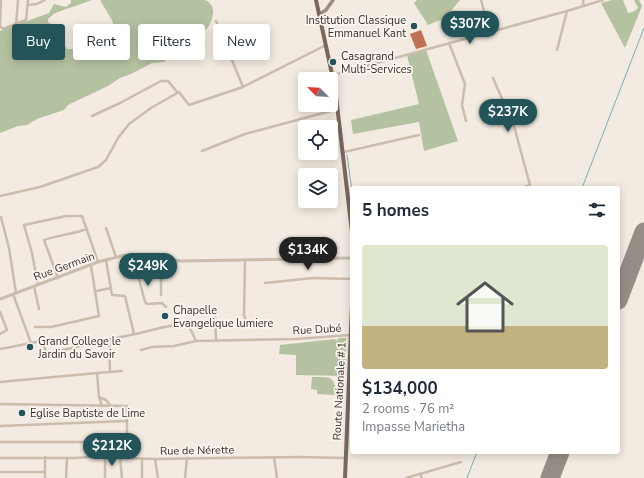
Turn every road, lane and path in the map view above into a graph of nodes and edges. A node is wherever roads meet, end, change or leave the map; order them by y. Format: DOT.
graph roads {
  1 [pos="1,0"];
  2 [pos="18,0"];
  3 [pos="28,0"];
  4 [pos="46,0"];
  5 [pos="316,0"];
  6 [pos="333,0"];
  7 [pos="481,0"];
  8 [pos="583,0"];
  9 [pos="603,0"];
  10 [pos="28,5"];
  11 [pos="584,6"];
  12 [pos="567,11"];
  13 [pos="320,14"];
  14 [pos="216,21"];
  15 [pos="16,24"];
  16 [pos="18,24"];
  17 [pos="12,27"];
  18 [pos="490,32"];
  19 [pos="449,43"];
  20 [pos="326,44"];
  21 [pos="557,50"];
  22 [pos="332,72"];
  23 [pos="338,72"];
  24 [pos="493,78"];
  25 [pos="243,87"];
  26 [pos="179,93"];
  27 [pos="338,109"];
  28 [pos="327,112"];
  29 [pos="92,116"];
  30 [pos="466,121"];
  31 [pos="419,135"];
  32 [pos="202,151"];
  33 [pos="344,152"];
  34 [pos="527,186"];
  35 [pos="0,196"];
  36 [pos="350,212"];
  37 [pos="1,217"];
  38 [pos="106,228"];
  39 [pos="88,229"];
  40 [pos="133,256"];
  41 [pos="116,257"];
  42 [pos="350,258"];
  43 [pos="161,259"];
  44 [pos="245,259"];
  45 [pos="106,260"];
  46 [pos="98,262"];
  47 [pos="91,266"];
  48 [pos="58,278"];
  49 [pos="350,279"];
  50 [pos="265,283"];
  51 [pos="38,285"];
  52 [pos="34,286"];
  53 [pos="111,288"];
  54 [pos="96,291"];
  55 [pos="14,294"];
  56 [pos="161,295"];
  57 [pos="0,299"];
  58 [pos="166,307"];
  59 [pos="40,309"];
  60 [pos="0,312"];
  61 [pos="215,316"];
  62 [pos="246,322"];
  63 [pos="35,327"];
  64 [pos="0,334"];
  65 [pos="134,334"];
  66 [pos="350,335"];
  67 [pos="109,339"];
  68 [pos="216,340"];
  69 [pos="196,341"];
  70 [pos="31,343"];
  71 [pos="0,349"];
  72 [pos="141,350"];
  73 [pos="122,371"];
  74 [pos="110,372"];
  75 [pos="97,373"];
  76 [pos="0,382"];
  77 [pos="350,393"];
  78 [pos="99,397"];
  79 [pos="0,404"];
  80 [pos="102,406"];
  81 [pos="112,406"];
  82 [pos="126,421"];
  83 [pos="0,426"];
  84 [pos="127,439"];
  85 [pos="0,442"];
  86 [pos="105,456"];
  87 [pos="44,457"];
  88 [pos="274,457"];
  89 [pos="0,458"];
  90 [pos="67,458"];
  91 [pos="120,458"];
  92 [pos="127,458"];
  93 [pos="142,458"];
  94 [pos="187,458"];
  95 [pos="346,458"];
  96 [pos="155,459"];
  97 [pos="461,462"];
  98 [pos="0,472"];
  99 [pos="45,472"];
  100 [pos="420,474"];
  101 [pos="45,478"];
  102 [pos="66,478"];
  103 [pos="105,478"];
  104 [pos="122,478"];
  105 [pos="142,478"];
  106 [pos="158,478"];
  107 [pos="186,478"];
  108 [pos="277,478"];
  109 [pos="345,478"];
  110 [pos="406,478"];
  111 [pos="422,478"];
  1 -- 17 [label="street"];
  2 -- 15 [label="street"];
  3 -- 10 [label="street"];
  4 -- 10 [label="street"];
  5 -- 13 [label="main road"];
  6 -- 13 [label="main road"];
  7 -- 18 [label="street"];
  8 -- 11 [label="street"];
  9 -- 11 [label="street"];
  10 -- 16 [label="street"];
  11 -- 12 [label="street"];
  12 -- 18 [label="street"];
  12 -- 21 [label="street"];
  13 -- 20 [label="main road"];
  14 -- 25 [label="street"];
  18 -- 19 [label="street"];
  19 -- 23 [label="street"];
  19 -- 30 [label="street"];
  20 -- 22 [label="main road"];
  20 -- 25 [label="street"];
  24 -- 34 [label="street"];
  25 -- 26 [label="street"];
  26 -- 29 [label="street"];
  26 -- 35 [label="street"];
  27 -- 33 [label="main road"];
  28 -- 32 [label="street"];
  31 -- 33 [label="street"];
  33 -- 36 [label="main road"];
  37 -- 55 [label="street"];
  38 -- 41 [label="street"];
  39 -- 46 [label="street"];
  39 -- 48 [label="street"];
  39 -- 51 [label="street"];
  40 -- 41 [label="street, Rue Germain"];
  40 -- 43 [label="street, Rue Germain"];
  40 -- 58 [label="street"];
  41 -- 45 [label="street, Rue Germain"];
  42 -- 44 [label="street, Rue Germain"];
  43 -- 44 [label="street, Rue Germain"];
  43 -- 56 [label="street"];
  44 -- 62 [label="street"];
  45 -- 46 [label="street, Rue Germain"];
  45 -- 53 [label="street"];
  46 -- 47 [label="street, Rue Germain"];
  47 -- 48 [label="street, Rue Germain"];
  47 -- 54 [label="street"];
  48 -- 51 [label="street, Rue Germain"];
  49 -- 50 [label="street"];
  51 -- 52 [label="street, Rue Germain"];
  52 -- 55 [label="street, Rue Germain"];
  52 -- 59 [label="street"];
  53 -- 54 [label="street"];
  53 -- 65 [label="street"];
  54 -- 63 [label="street"];
  55 -- 57 [label="street, Rue Germain"];
  55 -- 70 [label="street"];
  60 -- 64 [label="street"];
  61 -- 68 [label="street"];
  65 -- 67 [label="street"];
  65 -- 69 [label="street"];
  66 -- 68 [label="street, Rue Dubé"];
  67 -- 70 [label="street"];
  67 -- 74 [label="street"];
  68 -- 69 [label="street, Rue Dubé"];
  69 -- 72 [label="street, Rue Dubé"];
  70 -- 71 [label="street"];
  73 -- 74 [label="street"];
  74 -- 75 [label="street"];
  75 -- 76 [label="street"];
  75 -- 78 [label="street"];
  77 -- 95 [label="main road, Route Nationale # 1"];
  78 -- 80 [label="street"];
  78 -- 81 [label="street"];
  79 -- 80 [label="street"];
  80 -- 81 [label="street"];
  81 -- 82 [label="street"];
  82 -- 83 [label="street"];
  82 -- 84 [label="street"];
  84 -- 85 [label="street"];
  84 -- 92 [label="street"];
  86 -- 90 [label="street, Rue de Nérette"];
  86 -- 91 [label="street, Rue de Nérette"];
  86 -- 103 [label="street"];
  87 -- 89 [label="street, Rue de Nérette"];
  87 -- 90 [label="street, Rue de Nérette"];
  87 -- 99 [label="street"];
  88 -- 94 [label="street, Rue de Nérette"];
  88 -- 95 [label="street, Rue de Nérette"];
  88 -- 108 [label="street"];
  90 -- 102 [label="street"];
  91 -- 92 [label="street, Rue de Nérette"];
  91 -- 104 [label="street"];
  92 -- 93 [label="street, Rue de Nérette"];
  93 -- 96 [label="street, Rue de Nérette"];
  93 -- 105 [label="street"];
  94 -- 96 [label="street, Rue de Nérette"];
  94 -- 107 [label="street"];
  95 -- 109 [label="main road, Route Nationale # 1"];
  96 -- 106 [label="street"];
  97 -- 100 [label="street"];
  98 -- 99 [label="street"];
  99 -- 101 [label="street"];
  100 -- 110 [label="street"];
  100 -- 111 [label="street"];
}
